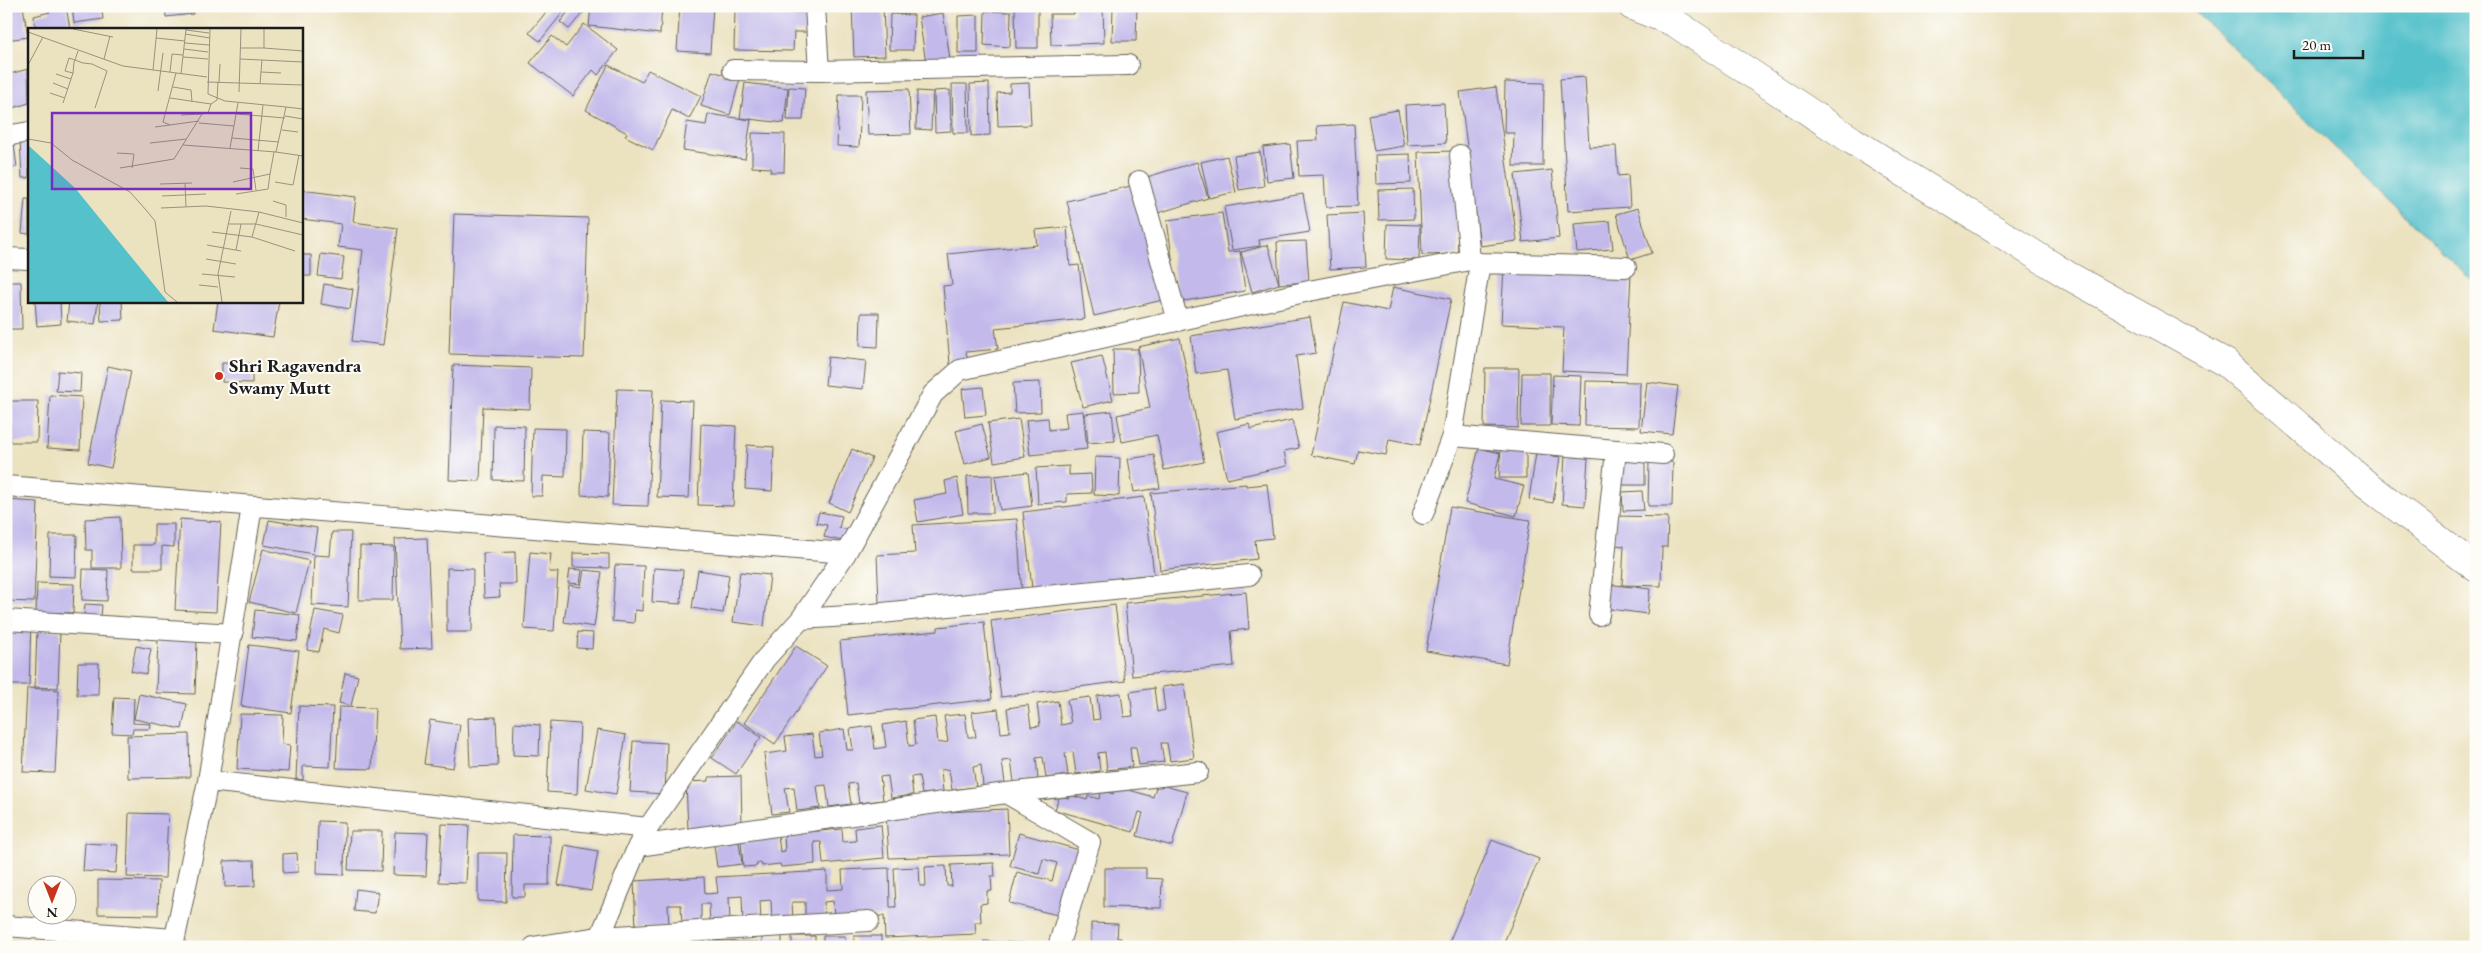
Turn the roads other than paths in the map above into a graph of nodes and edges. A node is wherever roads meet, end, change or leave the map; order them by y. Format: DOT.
graph roads {
  1 [pos="815,6"];
  2 [pos="1632,6"];
  3 [pos="1128,65"];
  4 [pos="733,70"];
  5 [pos="819,71"];
  6 [pos="28,132"];
  7 [pos="6,136"];
  8 [pos="1460,155"];
  9 [pos="1139,181"];
  10 [pos="6,258"];
  11 [pos="28,259"];
  12 [pos="1475,261"];
  13 [pos="1626,267"];
  14 [pos="1178,321"];
  15 [pos="1452,436"];
  16 [pos="1616,450"];
  17 [pos="1662,454"];
  18 [pos="6,486"];
  19 [pos="252,506"];
  20 [pos="1423,514"];
  21 [pos="846,553"];
  22 [pos="2476,568"];
  23 [pos="1249,576"];
  24 [pos="1599,614"];
  25 [pos="801,619"];
  26 [pos="6,620"];
  27 [pos="233,634"];
  28 [pos="1198,772"];
  29 [pos="208,781"];
  30 [pos="1006,793"];
  31 [pos="648,828"];
  32 [pos="638,846"];
  33 [pos="869,921"];
  34 [pos="6,926"];
  35 [pos="600,937"];
  36 [pos="174,943"];
  37 [pos="534,947"];
  38 [pos="1058,947"];
  1 -- 5 [label="street"];
  2 -- 22 [label="street"];
  3 -- 5 [label="street"];
  4 -- 5 [label="street"];
  6 -- 7 [label="street"];
  8 -- 12 [label="street"];
  9 -- 14 [label="street"];
  10 -- 11 [label="street"];
  12 -- 13 [label="street"];
  12 -- 14 [label="street"];
  12 -- 15 [label="street"];
  14 -- 21 [label="street"];
  15 -- 16 [label="street"];
  15 -- 20 [label="street"];
  16 -- 17 [label="street"];
  16 -- 24 [label="street"];
  18 -- 19 [label="street"];
  19 -- 21 [label="street"];
  19 -- 27 [label="street"];
  21 -- 25 [label="street"];
  23 -- 25 [label="street"];
  25 -- 31 [label="street"];
  26 -- 27 [label="street"];
  27 -- 29 [label="street"];
  28 -- 30 [label="street"];
  29 -- 31 [label="street"];
  29 -- 36 [label="street"];
  30 -- 32 [label="street"];
  30 -- 38 [label="street"];
  31 -- 32 [label="street"];
  32 -- 35 [label="street"];
  33 -- 35 [label="street"];
  34 -- 36 [label="street"];
  35 -- 37 [label="street"];
}
